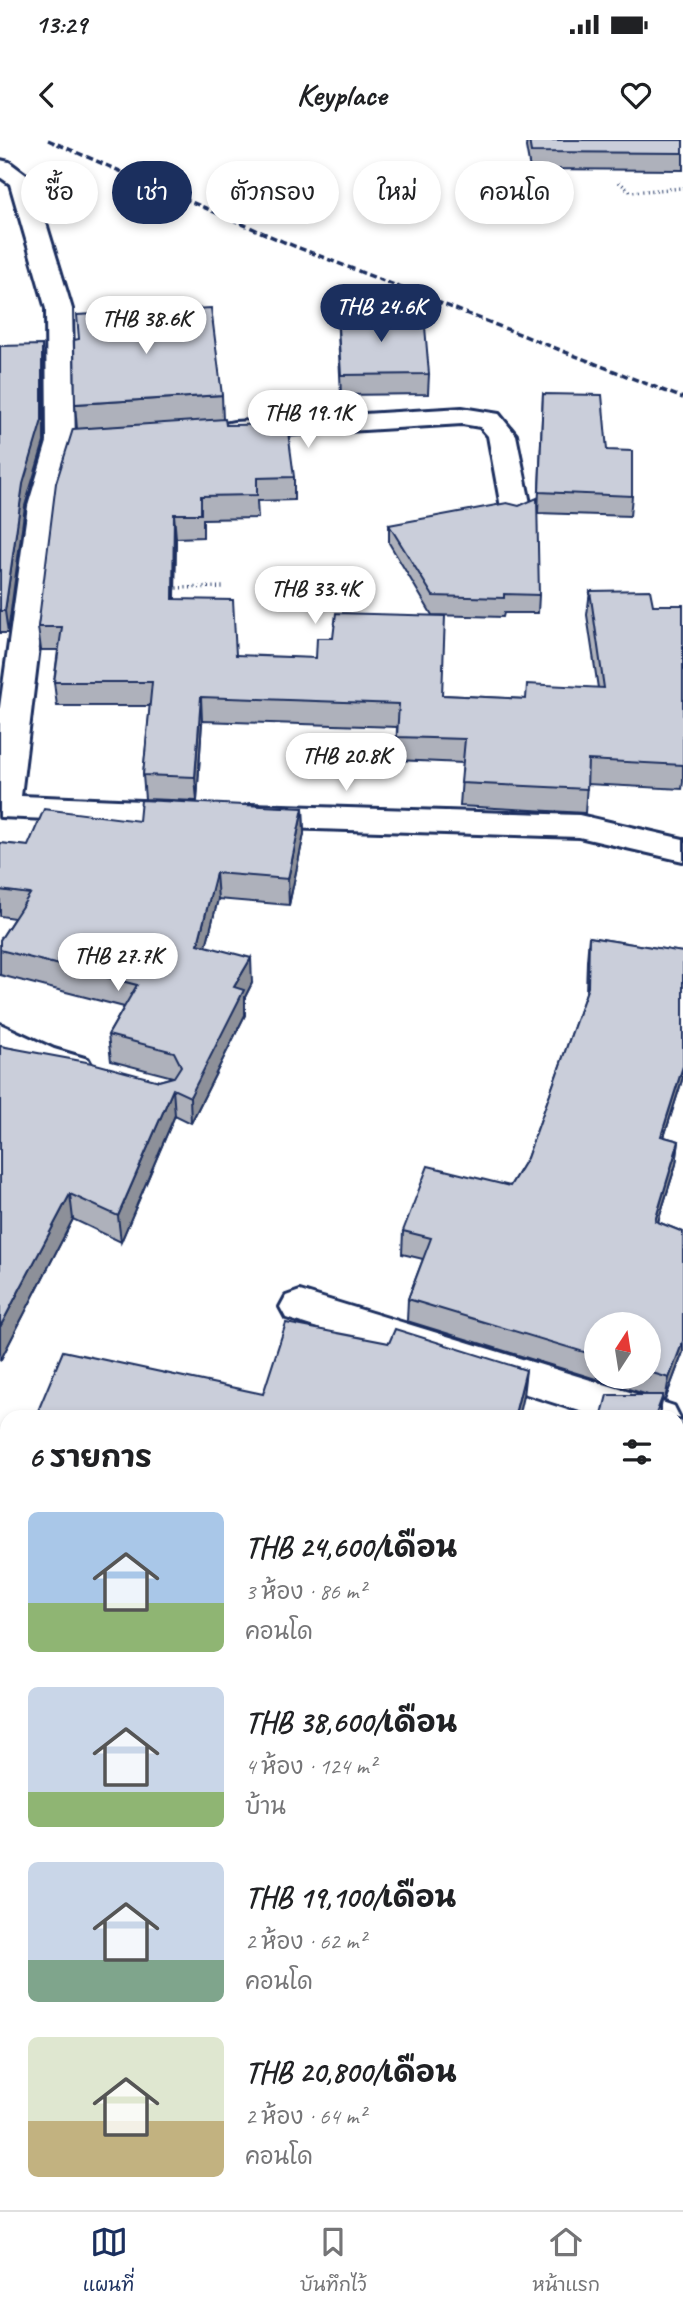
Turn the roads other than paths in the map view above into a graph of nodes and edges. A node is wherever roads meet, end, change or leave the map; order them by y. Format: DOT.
graph roads {
  1 [pos="0,167"];
  2 [pos="210,432"];
  3 [pos="517,513"];
  4 [pos="1,806"];
  5 [pos="683,850"];
  6 [pos="0,1037"];
  7 [pos="109,1077"];
  8 [pos="300,1307"];
  9 [pos="633,1410"];
  1 -- 4 [label="street"];
  2 -- 3 [label="street"];
  4 -- 5 [label="street"];
  6 -- 7 [label="street"];
  8 -- 9 [label="street"];
}
